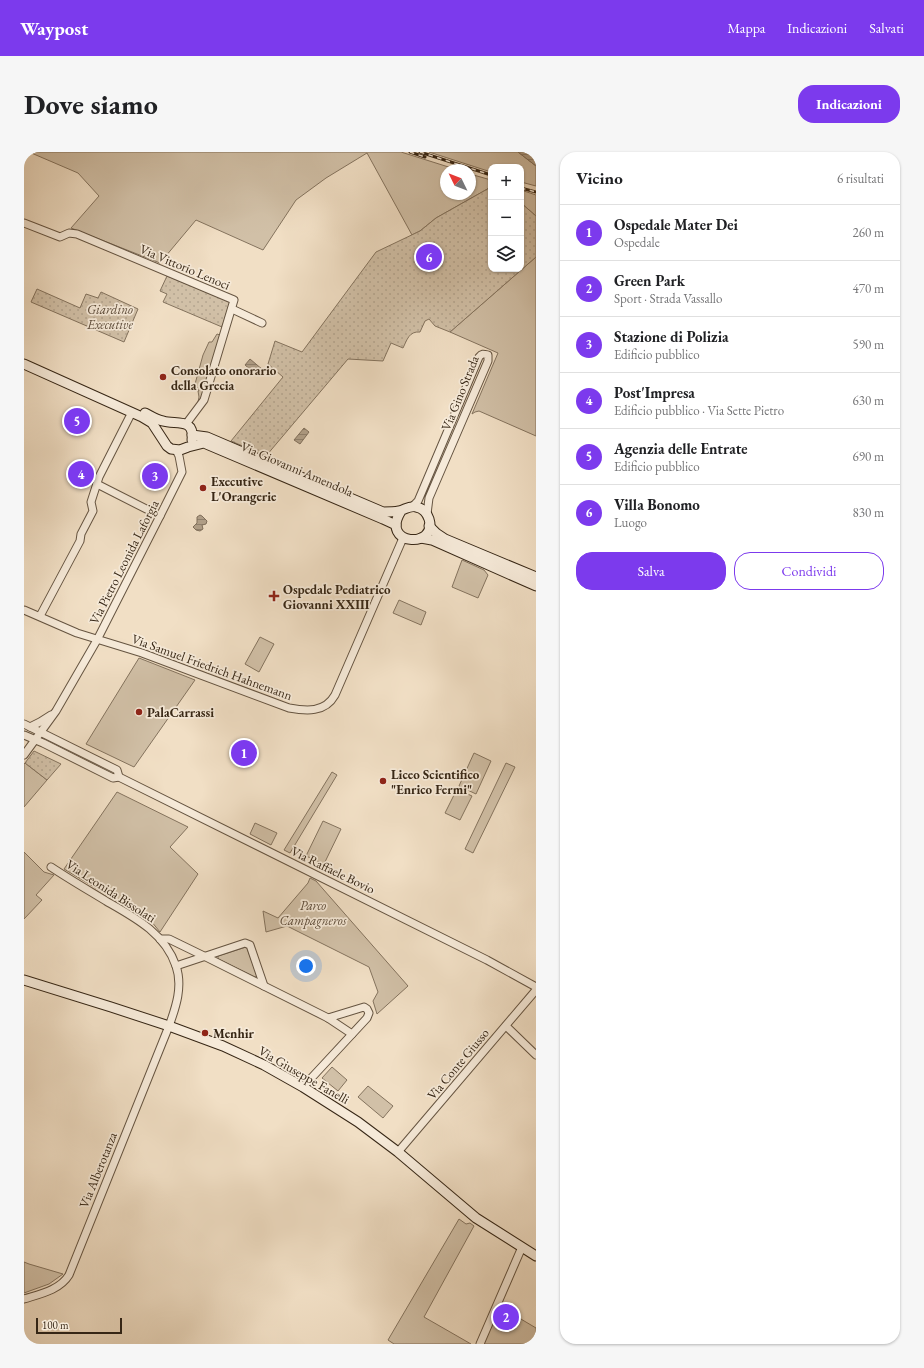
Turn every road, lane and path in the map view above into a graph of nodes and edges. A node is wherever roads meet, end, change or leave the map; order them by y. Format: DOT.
graph roads {
  1 [pos="24,223"];
  2 [pos="232,309"];
  3 [pos="262,323"];
  4 [pos="24,358"];
  5 [pos="24,364"];
  6 [pos="132,412"];
  7 [pos="173,423"];
  8 [pos="186,424"];
  9 [pos="192,435"];
  10 [pos="165,441"];
  11 [pos="188,447"];
  12 [pos="176,450"];
  13 [pos="97,484"];
  14 [pos="413,506"];
  15 [pos="401,511"];
  16 [pos="427,514"];
  17 [pos="160,516"];
  18 [pos="396,525"];
  19 [pos="430,526"];
  20 [pos="403,538"];
  21 [pos="421,538"];
  22 [pos="536,577"];
  23 [pos="536,586"];
  24 [pos="24,610"];
  25 [pos="40,616"];
  26 [pos="97,640"];
  27 [pos="56,711"];
  28 [pos="27,725"];
  29 [pos="41,732"];
  30 [pos="24,735"];
  31 [pos="35,740"];
  32 [pos="24,755"];
  33 [pos="119,778"];
  34 [pos="51,867"];
  35 [pos="160,939"];
  36 [pos="206,957"];
  37 [pos="176,966"];
  38 [pos="24,980"];
  39 [pos="264,986"];
  40 [pos="536,987"];
  41 [pos="536,990"];
  42 [pos="342,1014"];
  43 [pos="328,1018"];
  44 [pos="337,1025"];
  45 [pos="169,1026"];
  46 [pos="506,1026"];
  47 [pos="352,1034"];
  48 [pos="536,1055"];
  49 [pos="303,1087"];
  50 [pos="398,1152"];
  51 [pos="522,1247"];
  52 [pos="536,1256"];
  53 [pos="24,1299"];
  54 [pos="480,1344"];
  1 -- 2 [label="street, Via Vittorio Lenoci"];
  2 -- 3 [label="street"];
  2 -- 8 [label="street, Via Vittorio Lenoci"];
  4 -- 7 [label="main road"];
  5 -- 6 [label="main road"];
  6 -- 10 [label="main road"];
  6 -- 13 [label="street"];
  7 -- 8 [label="main road"];
  7 -- 10 [label="main road"];
  8 -- 9 [label="main road"];
  9 -- 11 [label="main road"];
  9 -- 15 [label="main road, Via Giovanni Amendola"];
  10 -- 12 [label="main road"];
  11 -- 12 [label="main road, Via Giovanni Amendola"];
  11 -- 18 [label="main road, Via Giovanni Amendola"];
  12 -- 17 [label="street, Via Pietro Leonida Laforgia"];
  13 -- 17 [label="street"];
  13 -- 25 [label="street"];
  14 -- 15 [label="main road, Via Giovanni Amendola"];
  14 -- 16 [label="main road"];
  14 -- 16 [label="street, Via Gino Strada"];
  15 -- 18 [label="main road"];
  16 -- 19 [label="main road"];
  17 -- 26 [label="street, Via Pietro Leonida Laforgia"];
  18 -- 20 [label="main road"];
  19 -- 21 [label="main road"];
  19 -- 22 [label="main road"];
  20 -- 21 [label="main road"];
  20 -- 26 [label="street, Via Samuel Friedrich Hahnemann"];
  21 -- 23 [label="main road"];
  24 -- 25 [label="street, Via Samuel Friedrich Hahnemann"];
  25 -- 26 [label="street, Via Samuel Friedrich Hahnemann"];
  26 -- 27 [label="street, Via Pietro Leonida Laforgia"];
  27 -- 28 [label="street"];
  27 -- 29 [label="street, Via Pietro Leonida Laforgia"];
  28 -- 29 [label="street, Via Raffaele Bovio"];
  29 -- 31 [label="street, Via Pietro Leonida Laforgia"];
  29 -- 33 [label="street, Via Raffaele Bovio"];
  30 -- 31 [label="street, Via Raffaele Bovio"];
  31 -- 32 [label="street, Via Pietro Leonida Laforgia"];
  31 -- 33 [label="street, Via Raffaele Bovio"];
  33 -- 40 [label="street, Via Raffaele Bovio"];
  34 -- 35 [label="street, Via Leonida Bissolati"];
  35 -- 36 [label="street"];
  35 -- 37 [label="street, Via Leonida Bissolati"];
  36 -- 37 [label="street"];
  36 -- 39 [label="street"];
  36 -- 39 [label="street"];
  37 -- 45 [label="street, Via Leonida Bissolati"];
  38 -- 45 [label="main road, Via Giuseppe Fanelli"];
  39 -- 43 [label="street"];
  41 -- 46 [label="street, Via Conte Giusso"];
  42 -- 43 [label="street"];
  42 -- 44 [label="street"];
  42 -- 47 [label="street"];
  43 -- 44 [label="street"];
  44 -- 47 [label="street"];
  45 -- 49 [label="main road, Via Giuseppe Fanelli"];
  45 -- 53 [label="street, Via Alberotanza"];
  46 -- 48 [label="street"];
  46 -- 50 [label="street, Via Conte Giusso"];
  47 -- 49 [label="street"];
  49 -- 50 [label="main road, Via Giuseppe Fanelli"];
  50 -- 51 [label="main road, Via Giuseppe Fanelli"];
  51 -- 52 [label="main road, Via Giuseppe Fanelli"];
  51 -- 54 [label="street"];
}
